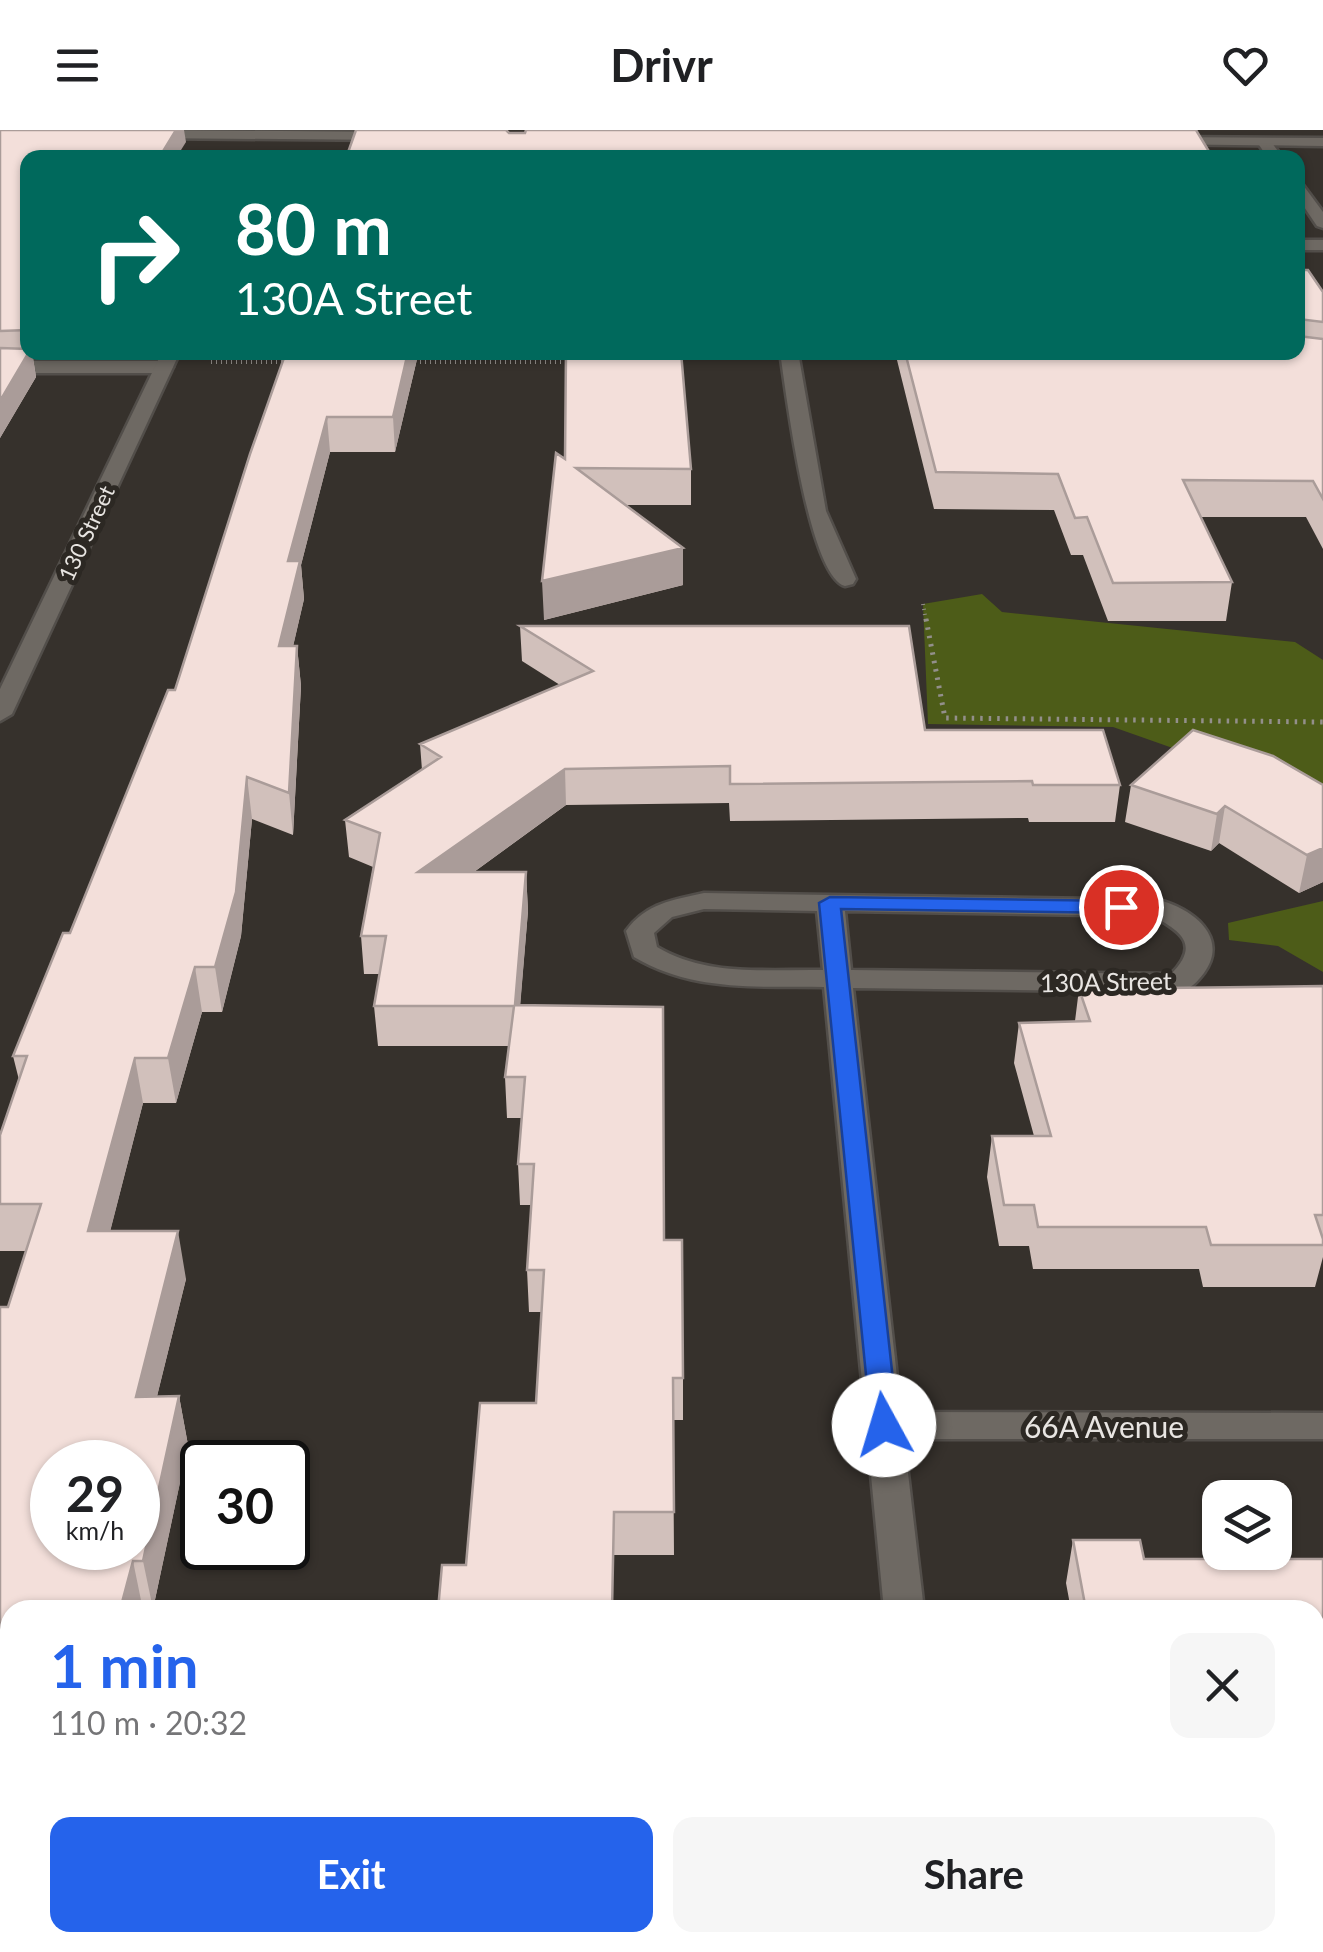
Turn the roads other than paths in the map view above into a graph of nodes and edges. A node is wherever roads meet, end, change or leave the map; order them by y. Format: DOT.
graph roads {
  1 [pos="138,134"];
  2 [pos="412,136"];
  3 [pos="267,138"];
  4 [pos="1147,141"];
  5 [pos="1264,142"];
  6 [pos="1323,142"];
  7 [pos="1270,150"];
  8 [pos="1305,198"];
  9 [pos="1323,223"];
  10 [pos="168,360"];
  11 [pos="790,360"];
  12 [pos="0,367"];
  13 [pos="845,579"];
  14 [pos="0,714"];
  15 [pos="830,903"];
  16 [pos="838,980"];
  17 [pos="884,1425"];
  18 [pos="1323,1426"];
  19 [pos="903,1600"];
  1 -- 3 [label="street"];
  2 -- 3 [label="street"];
  4 -- 5 [label="street"];
  5 -- 6 [label="street"];
  5 -- 7 [label="street"];
  8 -- 9 [label="street"];
  10 -- 12 [label="street"];
  10 -- 14 [label="street, 130 Street"];
  11 -- 13 [label="street"];
  15 -- 16 [label="street"];
  15 -- 16 [label="street, 130A Street"];
  15 -- 16 [label="street, 130A Street"];
  16 -- 17 [label="street"];
  17 -- 18 [label="street, 66A Avenue"];
  17 -- 19 [label="street"];
}
